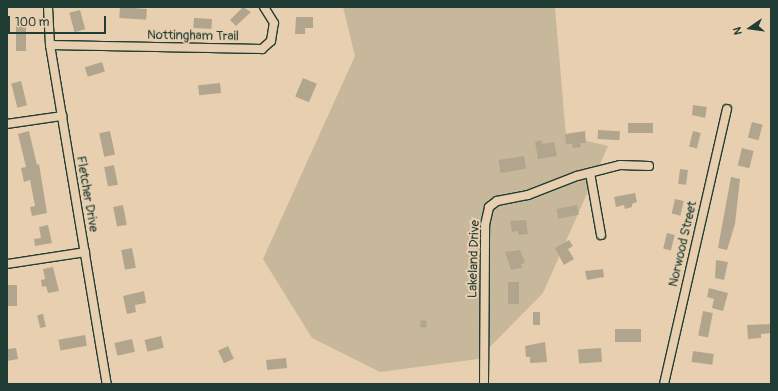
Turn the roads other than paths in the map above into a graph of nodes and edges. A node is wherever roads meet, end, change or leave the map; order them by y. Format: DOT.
graph roads {
  1 [pos="46,7"];
  2 [pos="264,7"];
  3 [pos="50,44"];
  4 [pos="726,109"];
  5 [pos="62,116"];
  6 [pos="7,124"];
  7 [pos="649,166"];
  8 [pos="590,173"];
  9 [pos="601,234"];
  10 [pos="85,252"];
  11 [pos="7,264"];
  12 [pos="107,384"];
  13 [pos="484,384"];
  14 [pos="664,384"];
  1 -- 3 [label="street, Fletcher Drive"];
  2 -- 3 [label="street, Nottingham Trail"];
  3 -- 5 [label="street, Fletcher Drive"];
  4 -- 14 [label="street, Norwood Street"];
  5 -- 6 [label="street"];
  5 -- 10 [label="street, Fletcher Drive"];
  7 -- 8 [label="street, Lakeland Drive"];
  8 -- 9 [label="street"];
  8 -- 13 [label="street, Lakeland Drive"];
  10 -- 11 [label="street"];
  10 -- 12 [label="street, Fletcher Drive"];
}
